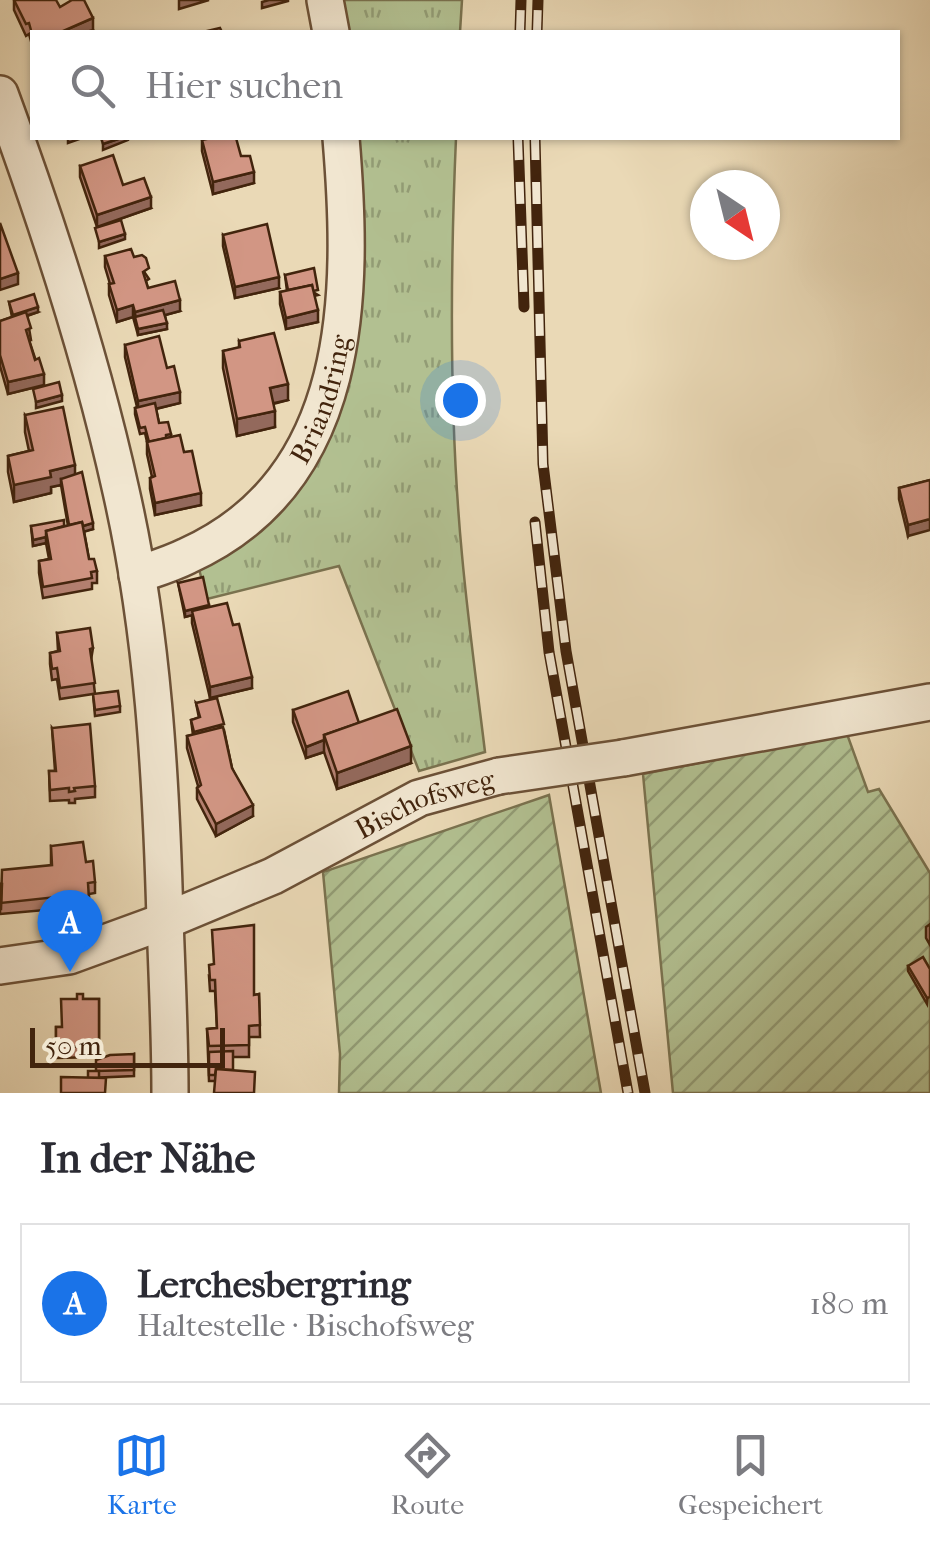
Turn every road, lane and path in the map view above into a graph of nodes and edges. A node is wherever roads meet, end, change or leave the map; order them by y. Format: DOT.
graph roads {
  1 [pos="325,0"];
  2 [pos="332,30"];
  3 [pos="0,94"];
  4 [pos="341,140"];
  5 [pos="137,574"];
  6 [pos="930,702"];
  7 [pos="165,921"];
  8 [pos="0,966"];
  9 [pos="170,1093"];
  1 -- 2 [label="street"];
  3 -- 5 [label="street"];
  4 -- 5 [label="street, Briandring"];
  5 -- 7 [label="street"];
  6 -- 7 [label="street, Bischofsweg, bridge"];
  7 -- 8 [label="street, Bischofsweg"];
  7 -- 9 [label="street"];
}
